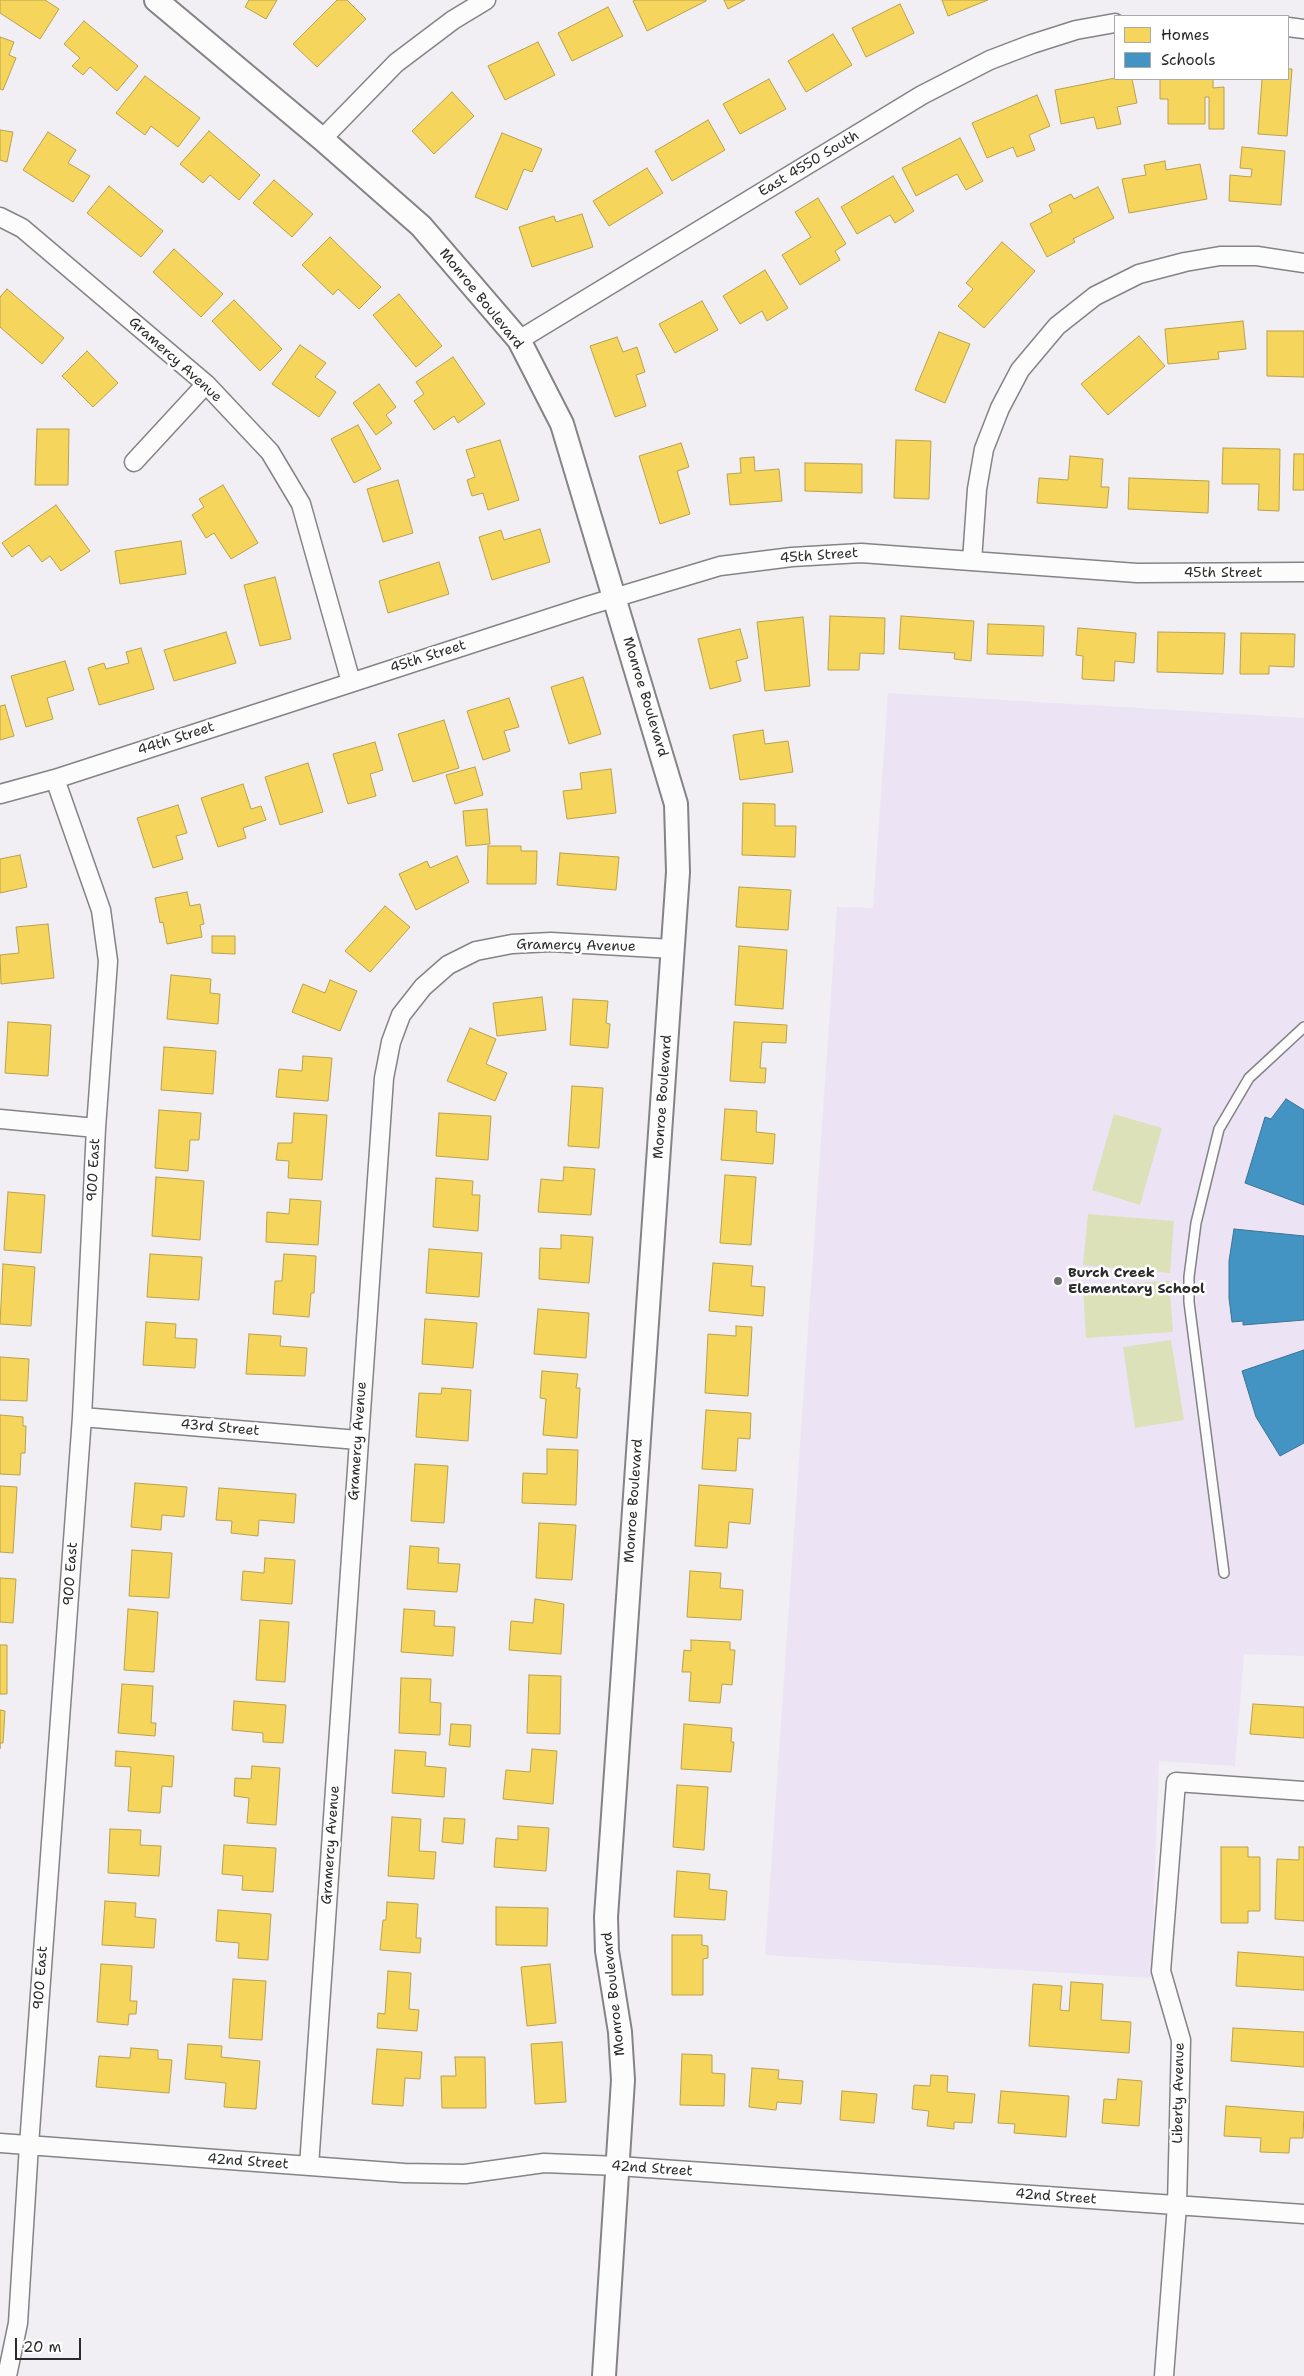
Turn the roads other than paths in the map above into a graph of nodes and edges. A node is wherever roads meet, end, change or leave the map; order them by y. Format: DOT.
graph roads {
  1 [pos="156,0"];
  2 [pos="486,0"];
  3 [pos="1114,23"];
  4 [pos="1289,27"];
  5 [pos="1304,30"];
  6 [pos="322,139"];
  7 [pos="0,218"];
  8 [pos="1304,263"];
  9 [pos="519,340"];
  10 [pos="206,384"];
  11 [pos="134,462"];
  12 [pos="972,561"];
  13 [pos="1304,572"];
  14 [pos="614,598"];
  15 [pos="351,682"];
  16 [pos="55,779"];
  17 [pos="0,794"];
  18 [pos="673,949"];
  19 [pos="1304,1027"];
  20 [pos="0,1119"];
  21 [pos="96,1128"];
  22 [pos="82,1417"];
  23 [pos="358,1440"];
  24 [pos="1224,1572"];
  25 [pos="1304,1791"];
  26 [pos="0,2143"];
  27 [pos="29,2145"];
  28 [pos="309,2166"];
  29 [pos="618,2166"];
  30 [pos="1177,2205"];
  31 [pos="1304,2214"];
  32 [pos="6,2376"];
  33 [pos="604,2376"];
  34 [pos="1164,2376"];
  1 -- 6 [label="street, Monroe Boulevard"];
  2 -- 6 [label="street"];
  3 -- 9 [label="street, East 4550 South"];
  4 -- 5 [label="street"];
  6 -- 9 [label="street, Monroe Boulevard"];
  7 -- 10 [label="street, Gramercy Avenue"];
  8 -- 12 [label="street"];
  9 -- 14 [label="street, Monroe Boulevard"];
  10 -- 11 [label="street"];
  10 -- 15 [label="street, Gramercy Avenue"];
  12 -- 13 [label="street, 45th Street"];
  12 -- 14 [label="street, 45th Street"];
  14 -- 15 [label="street, 45th Street"];
  14 -- 18 [label="street, Monroe Boulevard"];
  15 -- 16 [label="street, 44th Street"];
  16 -- 17 [label="street, 44th Street"];
  16 -- 21 [label="street, 900 East"];
  18 -- 23 [label="street, Gramercy Avenue"];
  18 -- 29 [label="street, Monroe Boulevard"];
  19 -- 24 [label="lane"];
  20 -- 21 [label="street"];
  21 -- 22 [label="street, 900 East"];
  22 -- 23 [label="street, 43rd Street"];
  22 -- 27 [label="street, 900 East"];
  23 -- 28 [label="street, Gramercy Avenue"];
  25 -- 30 [label="street, Liberty Avenue"];
  26 -- 27 [label="street, 42nd Street"];
  27 -- 28 [label="street, 42nd Street"];
  27 -- 32 [label="street, 900 East"];
  28 -- 29 [label="street, 42nd Street"];
  29 -- 30 [label="street, 42nd Street"];
  29 -- 33 [label="street, Monroe Boulevard"];
  30 -- 31 [label="street, 42nd Street"];
  30 -- 34 [label="street, Liberty Avenue"];
}
